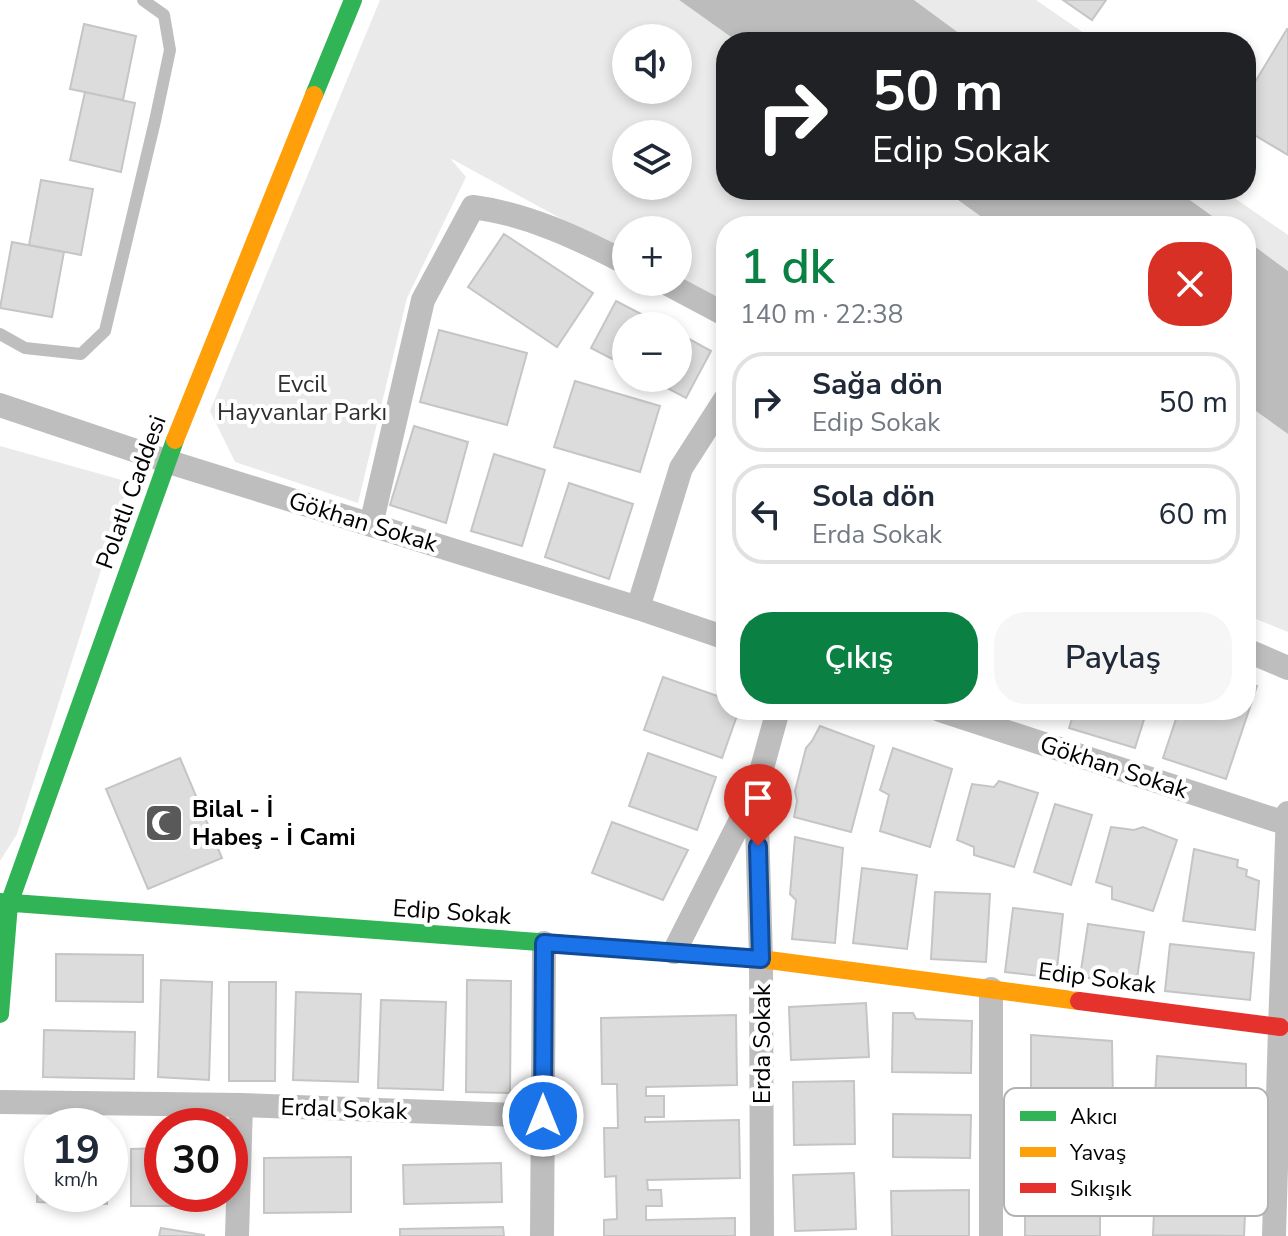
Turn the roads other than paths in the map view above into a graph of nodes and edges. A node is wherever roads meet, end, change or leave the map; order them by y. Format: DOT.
graph roads {
  1 [pos="143,0"];
  2 [pos="353,0"];
  3 [pos="612,256"];
  4 [pos="690,296"];
  5 [pos="716,310"];
  6 [pos="0,334"];
  7 [pos="0,405"];
  8 [pos="716,414"];
  9 [pos="166,461"];
  10 [pos="371,525"];
  11 [pos="638,608"];
  12 [pos="716,635"];
  13 [pos="1256,654"];
  14 [pos="1288,668"];
  15 [pos="775,720"];
  16 [pos="972,720"];
  17 [pos="756,790"];
  18 [pos="1288,820"];
  19 [pos="5,903"];
  20 [pos="544,943"];
  21 [pos="674,952"];
  22 [pos="761,959"];
  23 [pos="991,989"];
  24 [pos="0,1014"];
  25 [pos="1280,1027"];
  26 [pos="0,1102"];
  27 [pos="241,1105"];
  28 [pos="543,1116"];
  29 [pos="237,1236"];
  30 [pos="542,1236"];
  31 [pos="762,1236"];
  32 [pos="991,1236"];
  33 [pos="1274,1236"];
  1 -- 6 [label="lane"];
  2 -- 9 [label="street, Polatlı Caddesi"];
  3 -- 10 [label="street"];
  4 -- 5 [label="street"];
  7 -- 9 [label="street, Gökhan Sokak"];
  8 -- 11 [label="street"];
  9 -- 10 [label="street, Gökhan Sokak"];
  9 -- 19 [label="street, Polatlı Caddesi"];
  10 -- 11 [label="street, Gökhan Sokak"];
  11 -- 12 [label="street, Gökhan Sokak"];
  13 -- 14 [label="street"];
  15 -- 17 [label="street, Erda Sokak"];
  16 -- 18 [label="street, Gökhan Sokak"];
  17 -- 21 [label="street"];
  17 -- 22 [label="street, Erda Sokak"];
  18 -- 25 [label="street"];
  19 -- 20 [label="street, Edip Sokak"];
  19 -- 24 [label="street, Polatlı Caddesi"];
  20 -- 21 [label="street, Edip Sokak"];
  20 -- 28 [label="street"];
  21 -- 22 [label="street, Edip Sokak"];
  22 -- 23 [label="street, Edip Sokak"];
  22 -- 31 [label="street, Erda Sokak"];
  23 -- 25 [label="street, Edip Sokak"];
  23 -- 32 [label="street"];
  25 -- 33 [label="street"];
  26 -- 27 [label="street, Erdal Sokak"];
  27 -- 28 [label="street, Erdal Sokak"];
  27 -- 29 [label="street"];
  28 -- 30 [label="street"];
}
